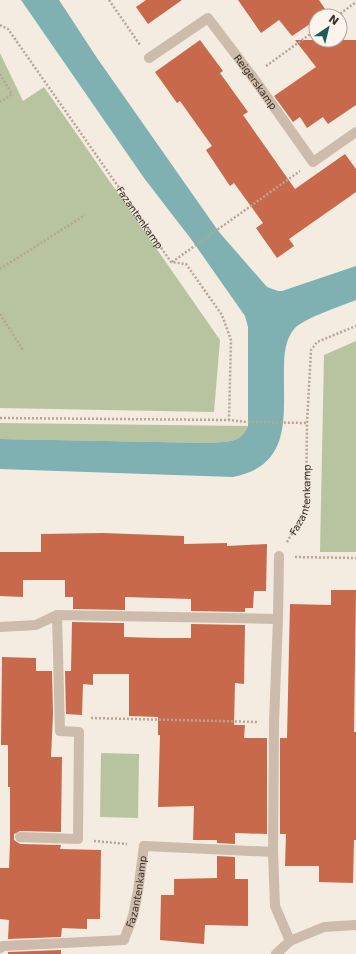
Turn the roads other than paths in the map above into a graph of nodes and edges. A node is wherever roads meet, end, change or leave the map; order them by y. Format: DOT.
graph roads {
  1 [pos="149,58"];
  2 [pos="356,132"];
  3 [pos="278,556"];
  4 [pos="57,615"];
  5 [pos="278,619"];
  6 [pos="0,627"];
  7 [pos="20,837"];
  8 [pos="273,852"];
  9 [pos="356,925"];
  10 [pos="290,941"];
  11 [pos="0,948"];
  12 [pos="276,954"];
  1 -- 2 [label="street, Reigerskamp"];
  3 -- 5 [label="street"];
  4 -- 5 [label="street"];
  4 -- 6 [label="street"];
  4 -- 7 [label="street"];
  5 -- 8 [label="street"];
  8 -- 10 [label="street"];
  8 -- 11 [label="street, Fazantenkamp"];
  9 -- 10 [label="street"];
  10 -- 12 [label="street"];
}
